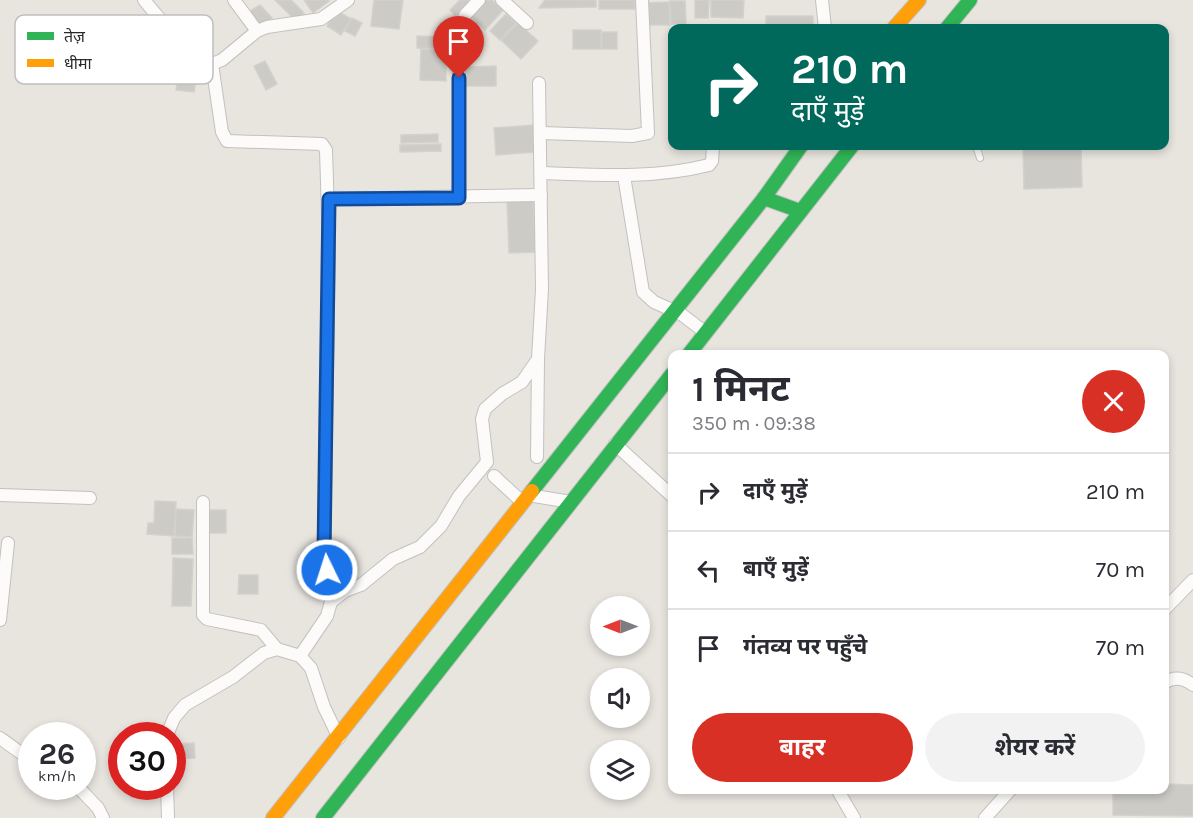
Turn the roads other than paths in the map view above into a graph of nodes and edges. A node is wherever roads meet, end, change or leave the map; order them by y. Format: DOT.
graph roads {
  1 [pos="144,0"];
  2 [pos="234,0"];
  3 [pos="348,0"];
  4 [pos="479,0"];
  5 [pos="502,0"];
  6 [pos="642,0"];
  7 [pos="822,0"];
  8 [pos="919,0"];
  9 [pos="970,0"];
  10 [pos="157,15"];
  11 [pos="527,23"];
  12 [pos="825,24"];
  13 [pos="898,24"];
  14 [pos="950,24"];
  15 [pos="257,31"];
  16 [pos="213,63"];
  17 [pos="213,70"];
  18 [pos="539,83"];
  19 [pos="541,134"];
  20 [pos="713,150"];
  21 [pos="798,150"];
  22 [pos="849,150"];
  23 [pos="977,150"];
  24 [pos="980,158"];
  25 [pos="542,173"];
  26 [pos="624,176"];
  27 [pos="541,195"];
  28 [pos="459,198"];
  29 [pos="764,198"];
  30 [pos="329,199"];
  31 [pos="800,211"];
  32 [pos="676,310"];
  33 [pos="706,333"];
  34 [pos="692,350"];
  35 [pos="538,359"];
  36 [pos="668,379"];
  37 [pos="615,444"];
  38 [pos="537,458"];
  39 [pos="487,462"];
  40 [pos="478,475"];
  41 [pos="494,476"];
  42 [pos="668,492"];
  43 [pos="0,495"];
  44 [pos="90,498"];
  45 [pos="525,499"];
  46 [pos="203,502"];
  47 [pos="571,502"];
  48 [pos="8,543"];
  49 [pos="1193,580"];
  50 [pos="331,602"];
  51 [pos="1169,605"];
  52 [pos="0,621"];
  53 [pos="277,649"];
  54 [pos="300,656"];
  55 [pos="1169,680"];
  56 [pos="1193,686"];
  57 [pos="172,722"];
  58 [pos="0,738"];
  59 [pos="339,738"];
  60 [pos="18,751"];
  61 [pos="840,794"];
  62 [pos="1007,794"];
  63 [pos="91,800"];
  64 [pos="167,800"];
  65 [pos="103,818"];
  66 [pos="168,818"];
  67 [pos="273,818"];
  68 [pos="323,818"];
  69 [pos="854,818"];
  70 [pos="985,818"];
  1 -- 10 [label="street"];
  2 -- 15 [label="street"];
  3 -- 15 [label="street"];
  4 -- 28 [label="street"];
  5 -- 11 [label="street"];
  6 -- 19 [label="street"];
  7 -- 12 [label="street"];
  8 -- 13 [label="street"];
  9 -- 14 [label="street"];
  15 -- 16 [label="street"];
  17 -- 30 [label="street"];
  18 -- 19 [label="street"];
  19 -- 25 [label="street"];
  20 -- 26 [label="street"];
  21 -- 29 [label="street"];
  22 -- 31 [label="street"];
  23 -- 24 [label="lane"];
  25 -- 26 [label="street"];
  25 -- 27 [label="street"];
  26 -- 32 [label="street"];
  27 -- 28 [label="street"];
  27 -- 35 [label="street"];
  28 -- 30 [label="street"];
  29 -- 31 [label="street"];
  29 -- 32 [label="street"];
  30 -- 50 [label="street"];
  31 -- 33 [label="street"];
  32 -- 33 [label="street"];
  32 -- 45 [label="street"];
  33 -- 34 [label="street"];
  35 -- 38 [label="street"];
  35 -- 39 [label="street"];
  36 -- 37 [label="street"];
  37 -- 42 [label="street"];
  37 -- 47 [label="street"];
  39 -- 40 [label="street"];
  39 -- 41 [label="street"];
  40 -- 41 [label="street"];
  40 -- 50 [label="street"];
  41 -- 45 [label="street"];
  43 -- 44 [label="street"];
  45 -- 47 [label="street"];
  45 -- 59 [label="street"];
  46 -- 53 [label="street"];
  47 -- 68 [label="street"];
  48 -- 52 [label="street"];
  49 -- 51 [label="street"];
  50 -- 54 [label="street"];
  53 -- 54 [label="street"];
  53 -- 57 [label="street"];
  54 -- 59 [label="street"];
  55 -- 56 [label="street"];
  58 -- 60 [label="street"];
  59 -- 67 [label="street"];
  61 -- 69 [label="street"];
  62 -- 70 [label="street"];
  63 -- 65 [label="street"];
  64 -- 66 [label="street"];
}
